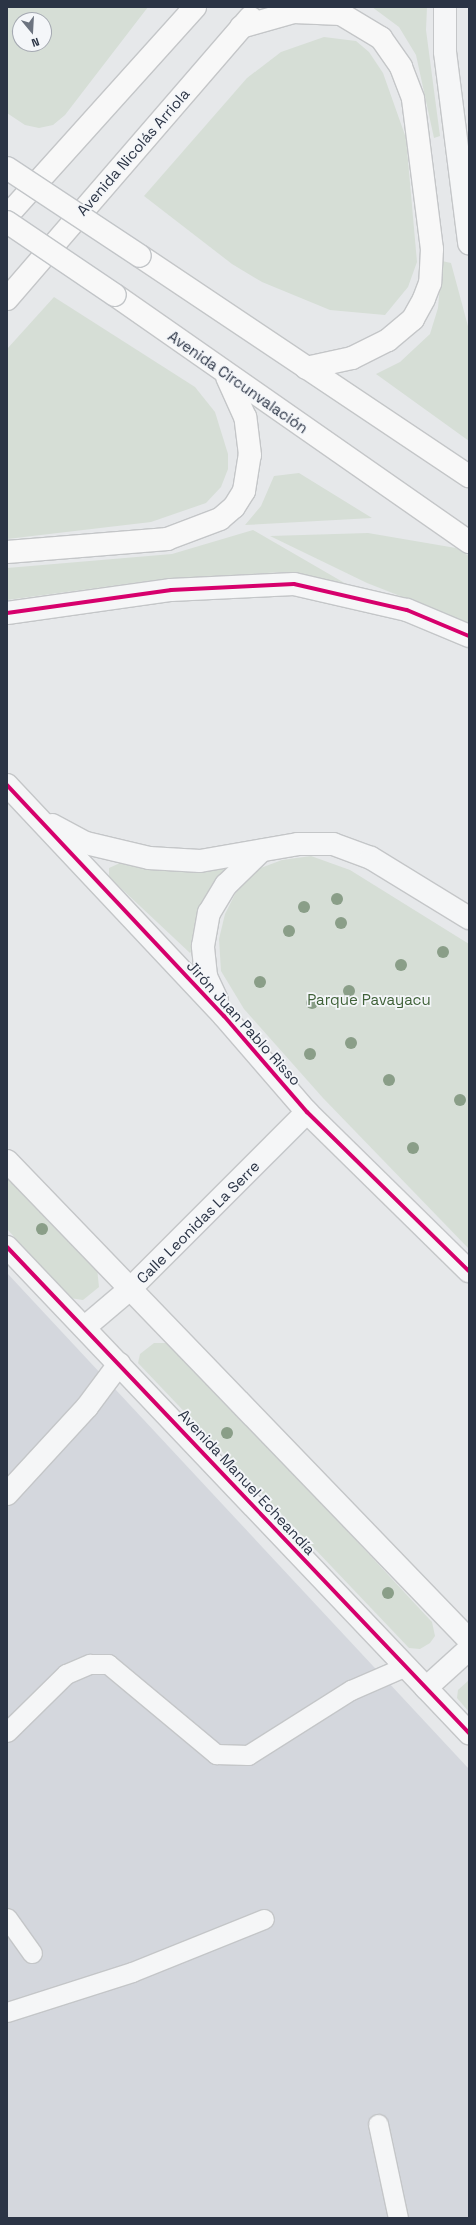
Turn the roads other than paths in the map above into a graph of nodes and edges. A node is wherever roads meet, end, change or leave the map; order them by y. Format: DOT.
graph roads {
  1 [pos="260,7"];
  2 [pos="444,7"];
  3 [pos="191,9"];
  4 [pos="240,27"];
  5 [pos="7,168"];
  6 [pos="7,216"];
  7 [pos="7,222"];
  8 [pos="469,243"];
  9 [pos="7,299"];
  10 [pos="306,368"];
  11 [pos="225,374"];
  12 [pos="469,476"];
  13 [pos="469,542"];
  14 [pos="7,552"];
  15 [pos="7,613"];
  16 [pos="469,636"];
  17 [pos="7,785"];
  18 [pos="36,817"];
  19 [pos="261,851"];
  20 [pos="469,918"];
  21 [pos="224,1016"];
  22 [pos="307,1112"];
  23 [pos="7,1161"];
  24 [pos="7,1247"];
  25 [pos="469,1271"];
  26 [pos="131,1288"];
  27 [pos="84,1327"];
  28 [pos="119,1364"];
  29 [pos="7,1494"];
  30 [pos="469,1640"];
  31 [pos="469,1649"];
  32 [pos="404,1666"];
  33 [pos="426,1688"];
  34 [pos="7,1732"];
  35 [pos="469,1734"];
  36 [pos="7,1918"];
  37 [pos="264,1920"];
  38 [pos="32,1953"];
  39 [pos="7,2012"];
  40 [pos="378,2124"];
  41 [pos="398,2218"];
  1 -- 4 [label="main road, Avenida Nicolás Arriola"];
  2 -- 8 [label="street"];
  3 -- 6 [label="main road"];
  4 -- 9 [label="main road, Avenida Nicolás Arriola"];
  4 -- 10 [label="main road"];
  5 -- 10 [label="main road, bridge"];
  7 -- 11 [label="main road, Avenida Circunvalación, bridge"];
  10 -- 12 [label="main road"];
  11 -- 13 [label="main road, Avenida Circunvalación"];
  11 -- 14 [label="main road"];
  15 -- 16 [label="street"];
  17 -- 18 [label="street, Jirón Juan Pablo Risso"];
  18 -- 19 [label="street"];
  18 -- 21 [label="street, Jirón Juan Pablo Risso"];
  19 -- 20 [label="street"];
  19 -- 21 [label="street"];
  21 -- 22 [label="street, Jirón Juan Pablo Risso"];
  22 -- 25 [label="street, Jirón Juan Pablo Risso"];
  22 -- 26 [label="street, Calle Leonidas La Serre"];
  23 -- 26 [label="street"];
  24 -- 27 [label="street, Avenida Manuel Echeandía"];
  26 -- 27 [label="street, Calle Leonidas La Serre"];
  26 -- 30 [label="street"];
  27 -- 28 [label="street, Avenida Manuel Echeandía"];
  28 -- 29 [label="street"];
  28 -- 32 [label="street, Avenida Manuel Echeandía"];
  31 -- 33 [label="street"];
  32 -- 33 [label="street, Avenida Manuel Echeandía"];
  32 -- 34 [label="lane"];
  33 -- 35 [label="street, Avenida Manuel Echeandía"];
  36 -- 38 [label="lane"];
  37 -- 39 [label="lane"];
  40 -- 41 [label="lane"];
}
